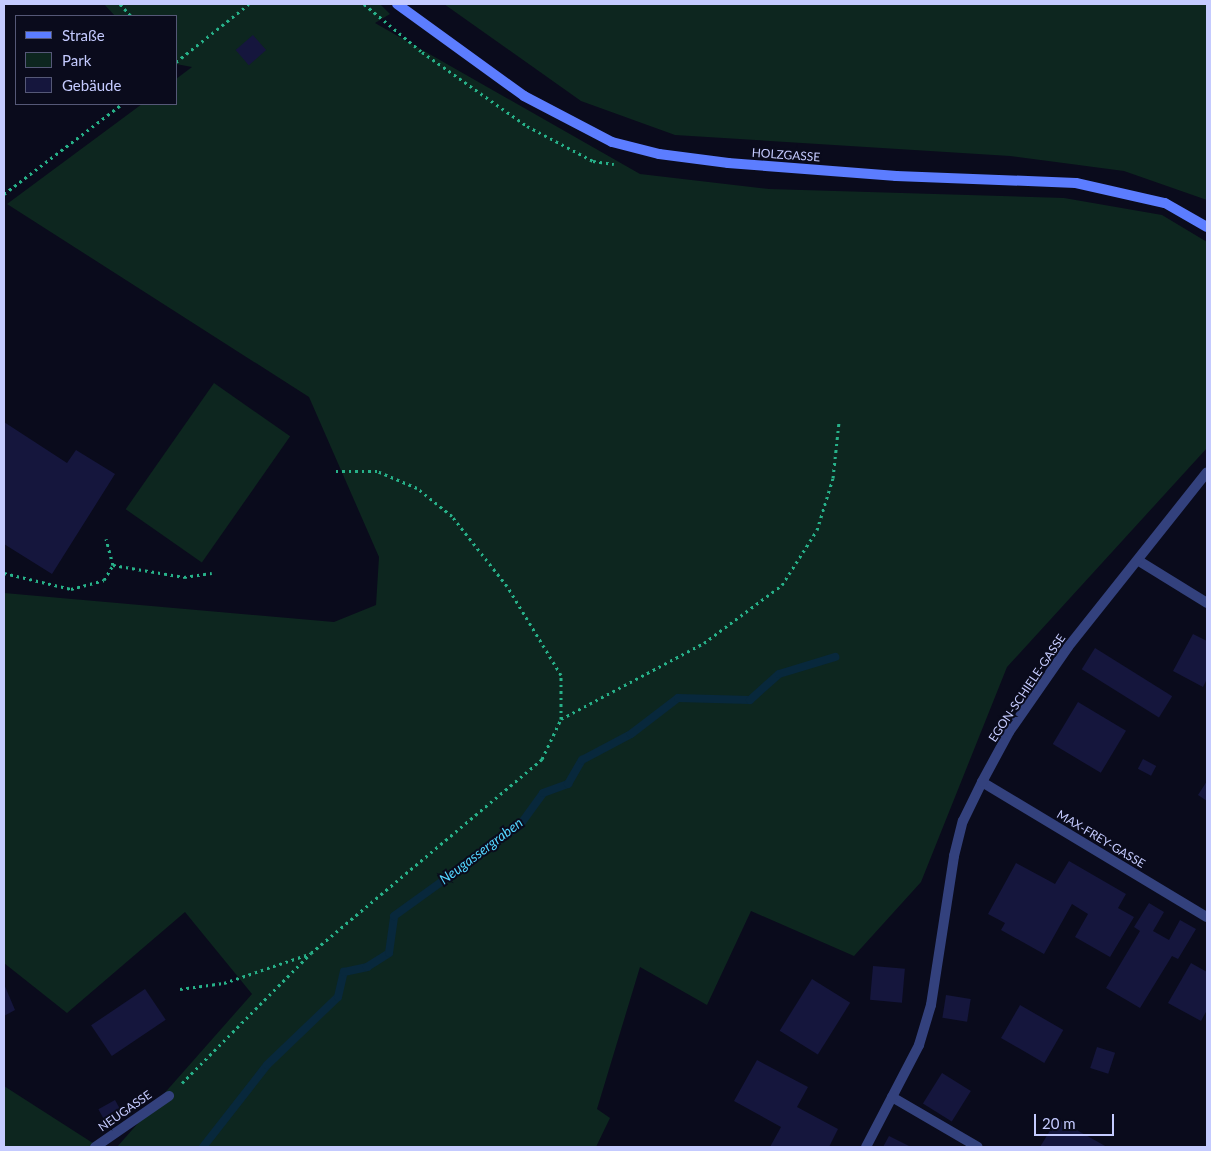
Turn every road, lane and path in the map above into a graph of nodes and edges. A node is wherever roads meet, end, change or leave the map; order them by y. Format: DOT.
graph roads {
  1 [pos="120,4"];
  2 [pos="249,4"];
  3 [pos="397,4"];
  4 [pos="130,15"];
  5 [pos="178,60"];
  6 [pos="121,105"];
  7 [pos="4,194"];
  8 [pos="1207,227"];
  9 [pos="839,422"];
  10 [pos="333,471"];
  11 [pos="1207,472"];
  12 [pos="106,539"];
  13 [pos="1139,561"];
  14 [pos="113,564"];
  15 [pos="4,573"];
  16 [pos="212,573"];
  17 [pos="1207,603"];
  18 [pos="561,719"];
  19 [pos="982,782"];
  20 [pos="1207,917"];
  21 [pos="311,953"];
  22 [pos="180,990"];
  23 [pos="169,1096"];
  24 [pos="892,1097"];
  25 [pos="95,1147"];
  26 [pos="866,1147"];
  27 [pos="978,1147"];
  1 -- 4 [label="path"];
  2 -- 5 [label="path"];
  3 -- 8 [label="street, HOLZGASSE"];
  6 -- 7 [label="path"];
  9 -- 18 [label="path"];
  10 -- 18 [label="path"];
  11 -- 13 [label="street, EGON-SCHIELE-GASSE"];
  12 -- 14 [label="path"];
  13 -- 17 [label="street"];
  13 -- 19 [label="street, EGON-SCHIELE-GASSE"];
  14 -- 15 [label="path"];
  14 -- 16 [label="path"];
  18 -- 21 [label="path"];
  19 -- 20 [label="street, MAX-FREY-GASSE"];
  19 -- 24 [label="street, EGON-SCHIELE-GASSE"];
  21 -- 22 [label="path"];
  21 -- 23 [label="path"];
  23 -- 25 [label="street, NEUGASSE"];
  24 -- 26 [label="street, EGON-SCHIELE-GASSE"];
  24 -- 27 [label="street"];
}
